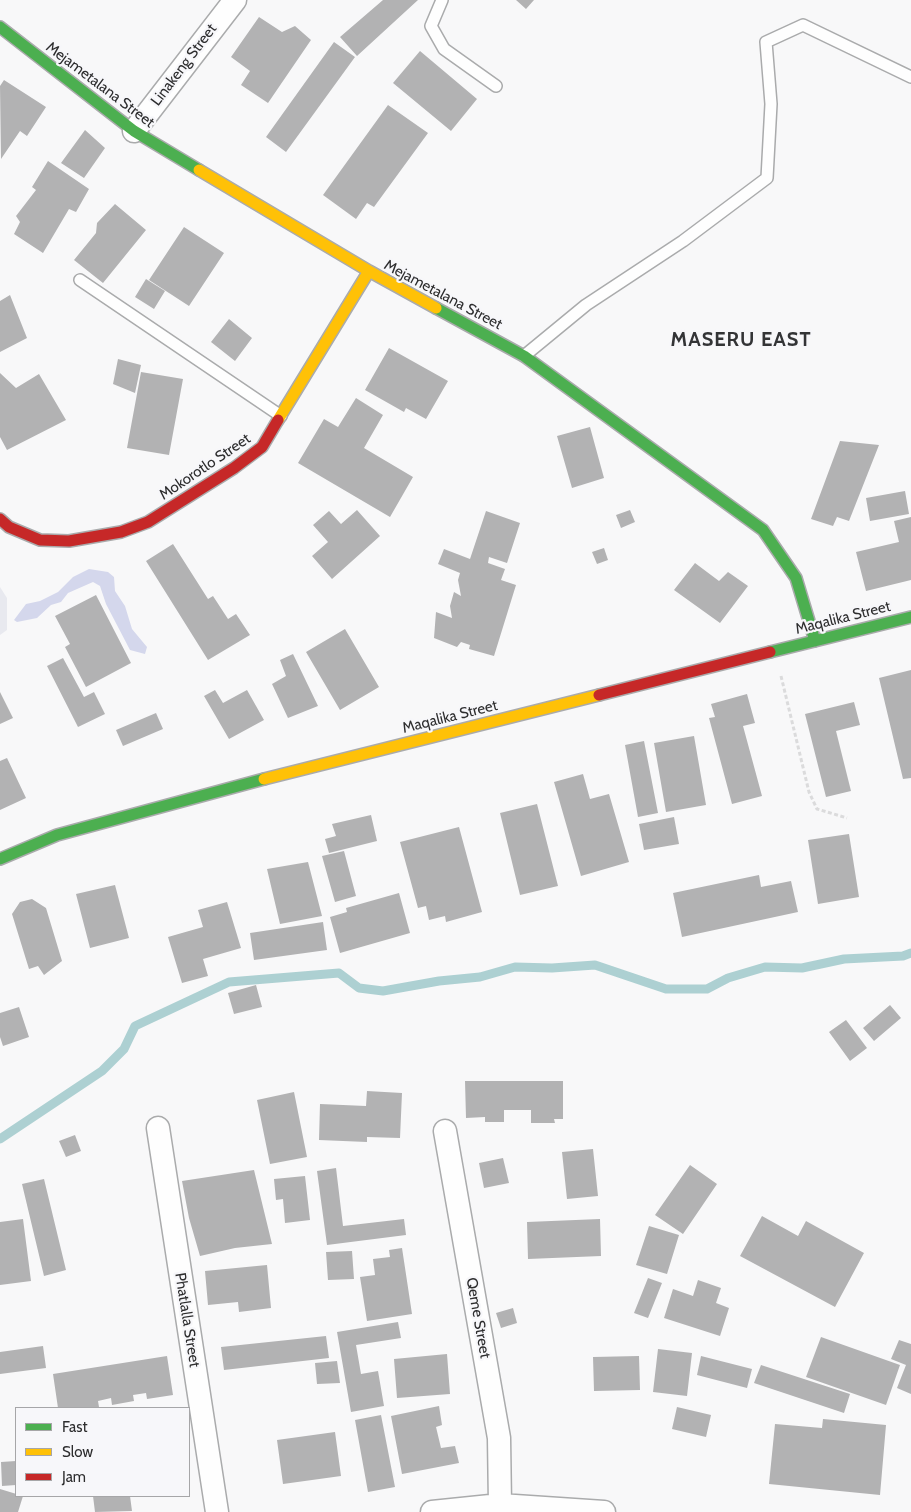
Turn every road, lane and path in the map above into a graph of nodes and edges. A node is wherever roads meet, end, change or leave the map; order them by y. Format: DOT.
graph roads {
  1 [pos="235,0"];
  2 [pos="442,0"];
  3 [pos="0,27"];
  4 [pos="911,76"];
  5 [pos="496,86"];
  6 [pos="134,131"];
  7 [pos="369,271"];
  8 [pos="80,280"];
  9 [pos="524,356"];
  10 [pos="281,416"];
  11 [pos="0,520"];
  12 [pos="911,617"];
  13 [pos="815,641"];
  14 [pos="774,651"];
  15 [pos="847,818"];
  16 [pos="0,859"];
  17 [pos="158,1128"];
  18 [pos="445,1132"];
  19 [pos="500,1505"];
  20 [pos="444,1511"];
  21 [pos="217,1512"];
  22 [pos="604,1512"];
  1 -- 6 [label="street, Linakeng Street"];
  2 -- 5 [label="lane"];
  3 -- 6 [label="street, Mejametalana Street"];
  4 -- 9 [label="lane"];
  6 -- 7 [label="street, Mejametalana Street"];
  7 -- 9 [label="street, Mejametalana Street"];
  7 -- 10 [label="street, Mokorotlo Street"];
  8 -- 10 [label="lane"];
  9 -- 13 [label="street, Mejametalana Street"];
  10 -- 11 [label="street, Mokorotlo Street"];
  12 -- 13 [label="street, Maqalika Street"];
  13 -- 14 [label="street, Maqalika Street"];
  14 -- 15 [label="path"];
  14 -- 16 [label="street, Maqalika Street"];
  17 -- 21 [label="street, Phatlalla Street"];
  18 -- 19 [label="street, Qeme Street"];
  19 -- 20 [label="street"];
  19 -- 22 [label="street"];
}
